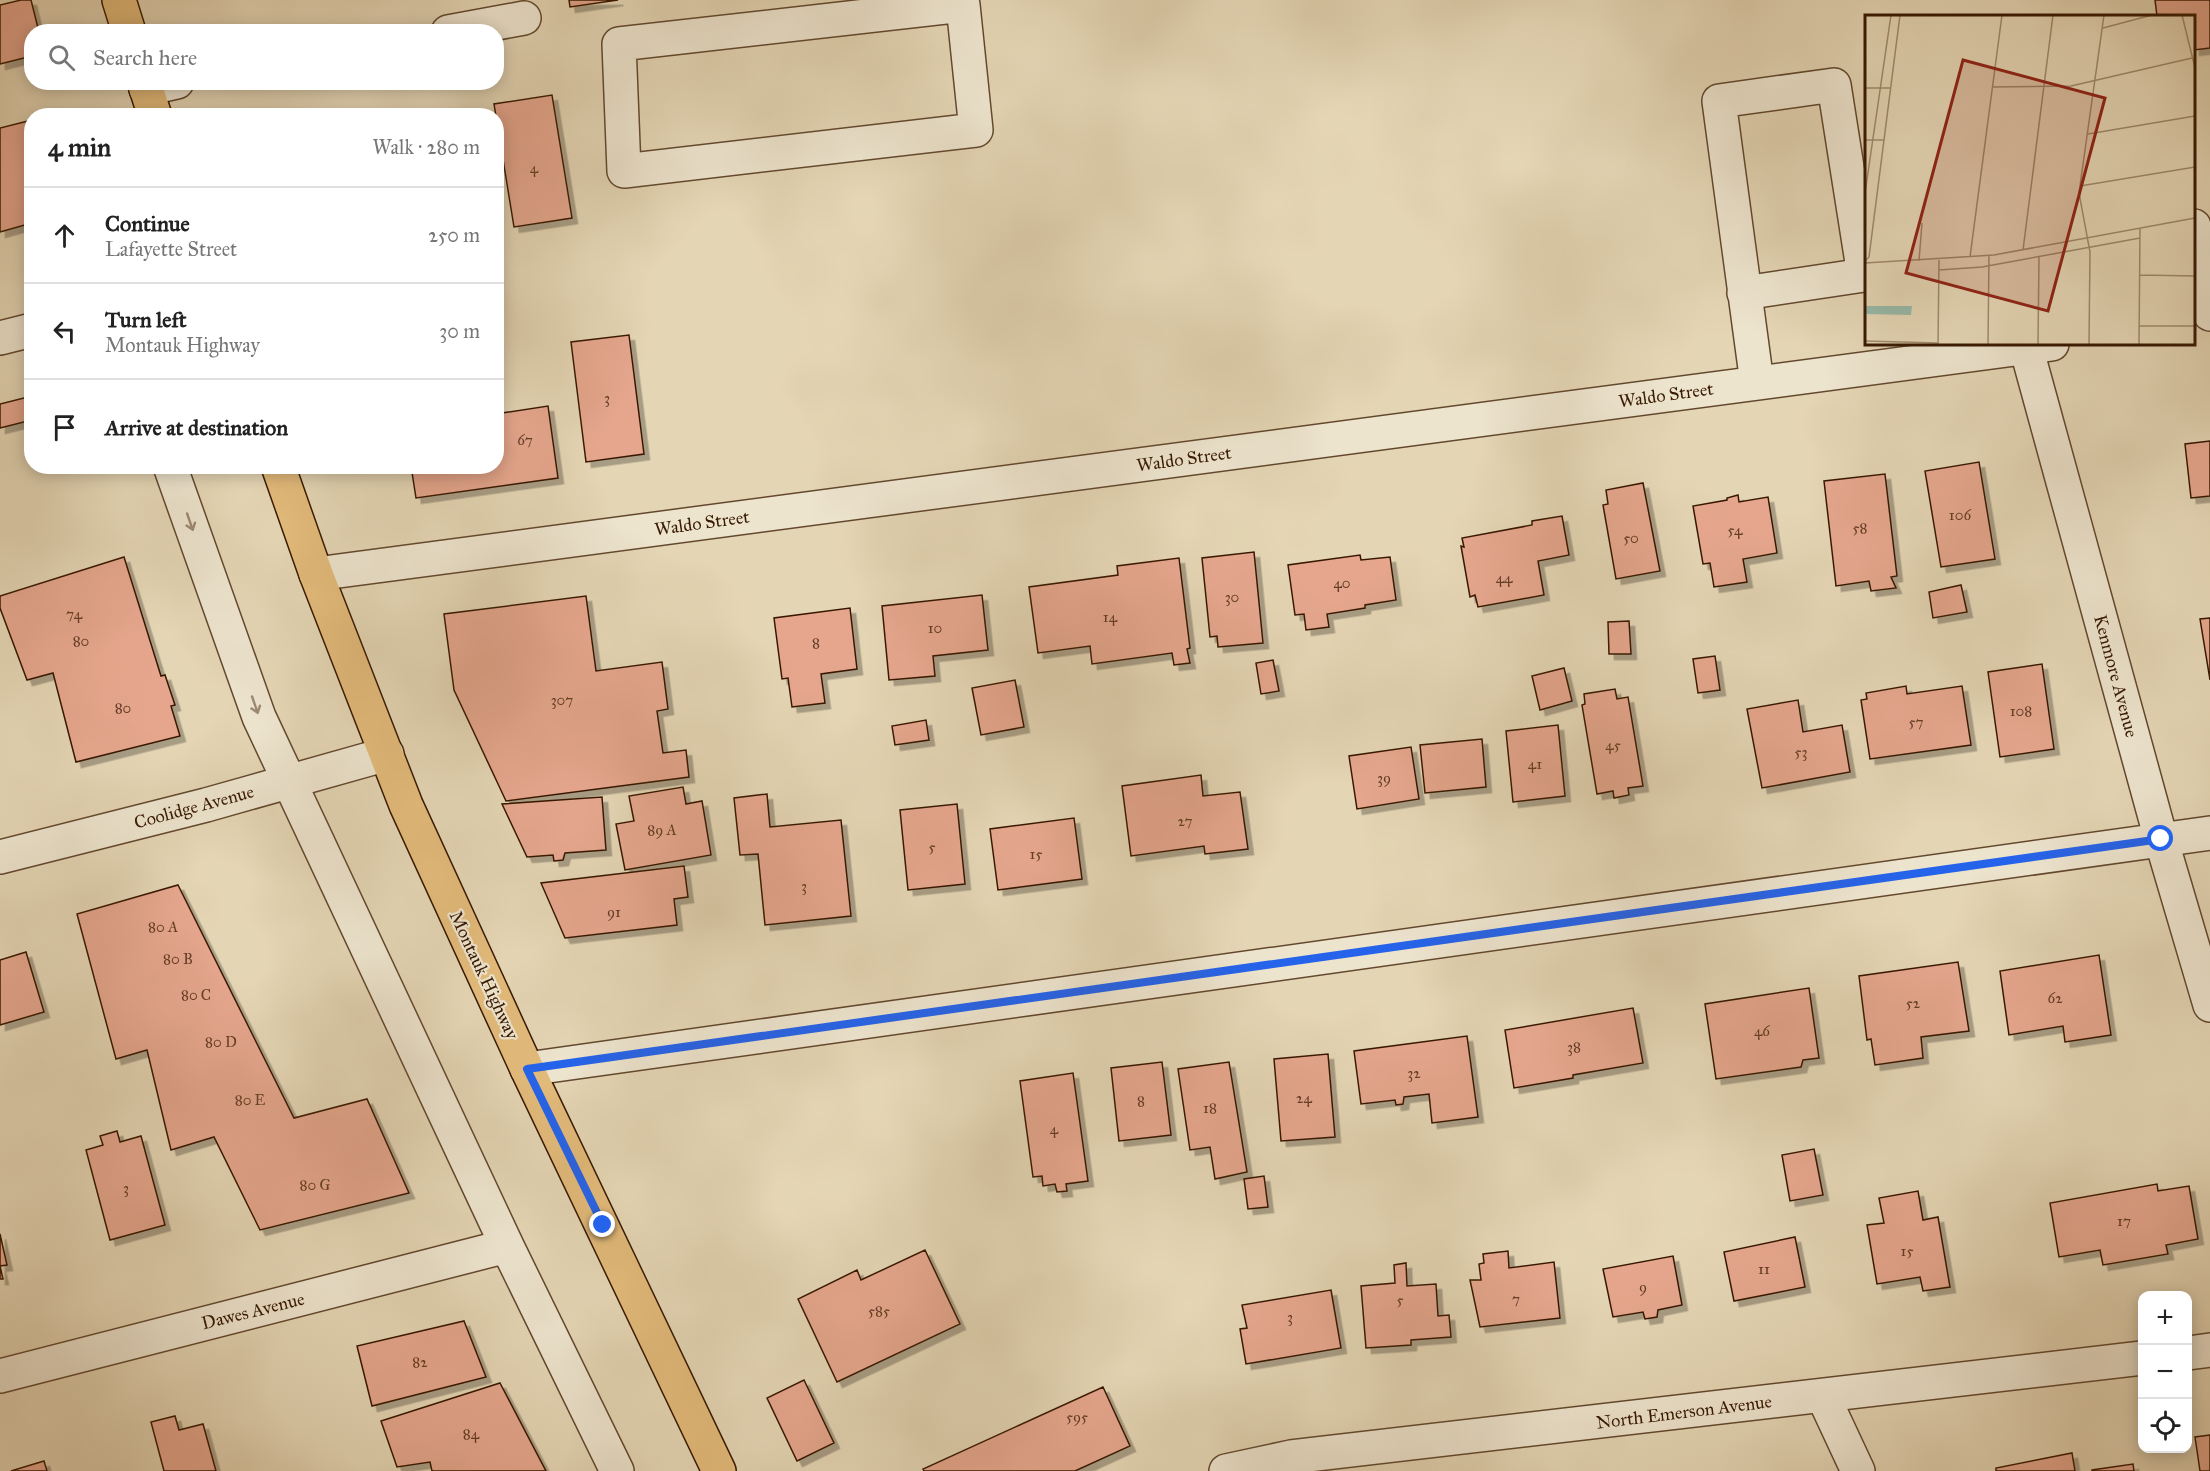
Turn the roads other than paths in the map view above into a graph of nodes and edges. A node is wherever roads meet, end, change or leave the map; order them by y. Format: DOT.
graph roads {
  1 [pos="119,0"];
  2 [pos="963,2"];
  3 [pos="524,18"];
  4 [pos="126,24"];
  5 [pos="491,24"];
  6 [pos="2210,216"];
  7 [pos="2195,218"];
  8 [pos="2195,236"];
  9 [pos="1744,293"];
  10 [pos="2210,314"];
  11 [pos="2210,324"];
  12 [pos="2195,326"];
  13 [pos="24,332"];
  14 [pos="0,338"];
  15 [pos="2039,345"];
  16 [pos="1757,383"];
  17 [pos="173,474"];
  18 [pos="281,474"];
  19 [pos="316,574"];
  20 [pos="387,754"];
  21 [pos="290,780"];
  22 [pos="2210,833"];
  23 [pos="2161,839"];
  24 [pos="0,857"];
  25 [pos="2210,1005"];
  26 [pos="527,1069"];
  27 [pos="507,1246"];
  28 [pos="2210,1350"];
  29 [pos="2192,1352"];
  30 [pos="2138,1358"];
  31 [pos="0,1376"];
  32 [pos="1823,1396"];
  33 [pos="1294,1464"];
  34 [pos="617,1471"];
  35 [pos="719,1471"];
  36 [pos="1226,1471"];
  37 [pos="1858,1471"];
  1 -- 4 [label="main road"];
  2 -- 2 [label="street"];
  3 -- 5 [label="street"];
  6 -- 7 [label="street"];
  8 -- 10 [label="street"];
  9 -- 9 [label="street"];
  9 -- 16 [label="street"];
  11 -- 12 [label="street"];
  13 -- 14 [label="street"];
  15 -- 16 [label="street, Waldo Street"];
  15 -- 23 [label="street, Kenmore Avenue"];
  16 -- 19 [label="street, Waldo Street"];
  17 -- 21 [label="street, one-way"];
  18 -- 19 [label="main road, Montauk Highway"];
  19 -- 20 [label="main road, Montauk Highway"];
  20 -- 21 [label="street, Coolidge Avenue"];
  20 -- 26 [label="main road, Montauk Highway"];
  21 -- 24 [label="street, Coolidge Avenue"];
  21 -- 27 [label="street"];
  22 -- 23 [label="street"];
  23 -- 25 [label="street, Kenmore Avenue"];
  23 -- 26 [label="street"];
  26 -- 35 [label="main road, Montauk Highway"];
  27 -- 31 [label="street, Dawes Avenue"];
  27 -- 34 [label="street"];
  28 -- 29 [label="street"];
  30 -- 32 [label="street, North Emerson Avenue"];
  32 -- 33 [label="street, North Emerson Avenue"];
  32 -- 37 [label="street"];
  33 -- 36 [label="street, North Emerson Avenue"];
}
